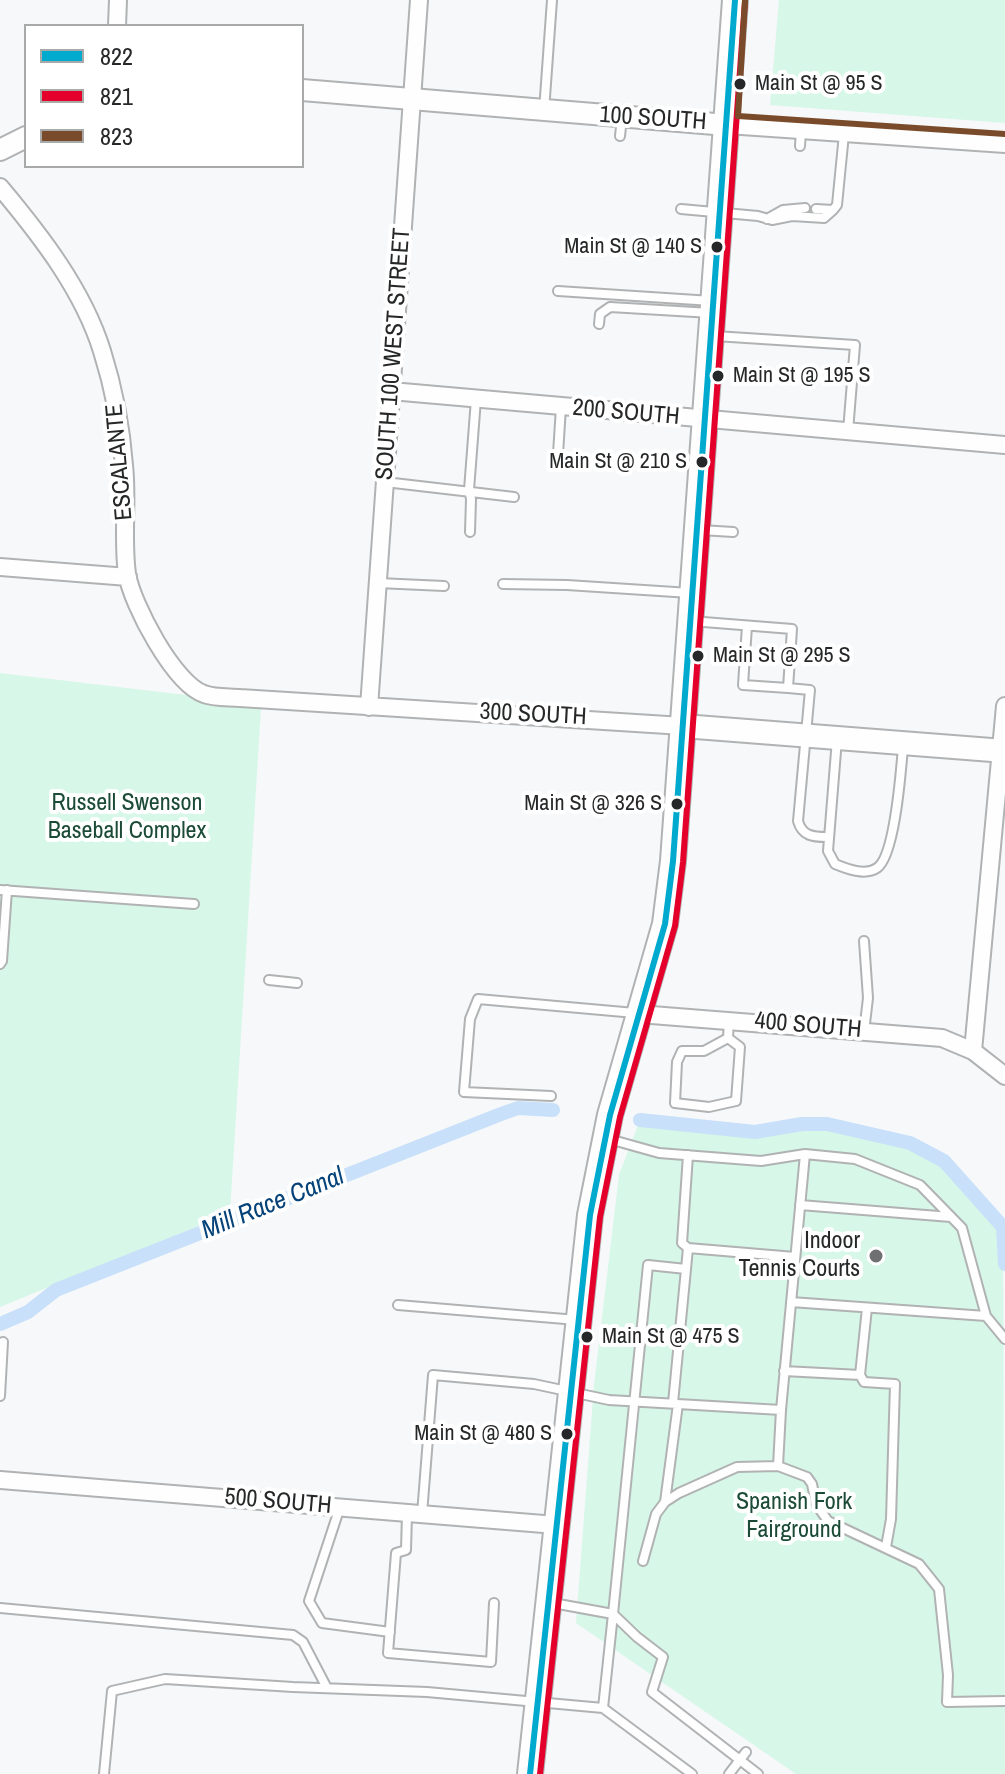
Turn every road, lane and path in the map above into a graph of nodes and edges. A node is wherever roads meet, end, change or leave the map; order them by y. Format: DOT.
graph roads {
  1 [pos="118,0"];
  2 [pos="419,0"];
  3 [pos="552,0"];
  4 [pos="735,0"];
  5 [pos="117,24"];
  6 [pos="304,90"];
  7 [pos="412,100"];
  8 [pos="544,111"];
  9 [pos="727,125"];
  10 [pos="24,138"];
  11 [pos="843,141"];
  12 [pos="1005,144"];
  13 [pos="0,150"];
  14 [pos="0,187"];
  15 [pos="805,208"];
  16 [pos="681,209"];
  17 [pos="816,209"];
  18 [pos="833,210"];
  19 [pos="719,212"];
  20 [pos="762,218"];
  21 [pos="558,291"];
  22 [pos="712,317"];
  23 [pos="599,324"];
  24 [pos="391,391"];
  25 [pos="476,399"];
  26 [pos="561,407"];
  27 [pos="705,420"];
  28 [pos="848,431"];
  29 [pos="1005,445"];
  30 [pos="558,454"];
  31 [pos="385,481"];
  32 [pos="469,490"];
  33 [pos="514,497"];
  34 [pos="697,529"];
  35 [pos="470,532"];
  36 [pos="733,532"];
  37 [pos="0,567"];
  38 [pos="128,577"];
  39 [pos="378,583"];
  40 [pos="503,584"];
  41 [pos="444,586"];
  42 [pos="691,593"];
  43 [pos="689,621"];
  44 [pos="747,626"];
  45 [pos="788,688"];
  46 [pos="1005,706"];
  47 [pos="369,707"];
  48 [pos="683,726"];
  49 [pos="805,736"];
  50 [pos="837,738"];
  51 [pos="904,743"];
  52 [pos="1004,751"];
  53 [pos="827,837"];
  54 [pos="4,890"];
  55 [pos="194,904"];
  56 [pos="864,941"];
  57 [pos="0,964"];
  58 [pos="269,980"];
  59 [pos="297,983"];
  60 [pos="639,1014"];
  61 [pos="729,1019"];
  62 [pos="864,1032"];
  63 [pos="728,1038"];
  64 [pos="973,1051"];
  65 [pos="1005,1076"];
  66 [pos="551,1096"];
  67 [pos="605,1137"];
  68 [pos="805,1154"];
  69 [pos="688,1155"];
  70 [pos="800,1205"];
  71 [pos="951,1217"];
  72 [pos="688,1248"];
  73 [pos="795,1257"];
  74 [pos="686,1269"];
  75 [pos="791,1302"];
  76 [pos="398,1305"];
  77 [pos="867,1308"];
  78 [pos="986,1316"];
  79 [pos="577,1320"];
  80 [pos="1005,1339"];
  81 [pos="3,1342"];
  82 [pos="784,1371"];
  83 [pos="860,1375"];
  84 [pos="570,1390"];
  85 [pos="0,1396"];
  86 [pos="636,1401"];
  87 [pos="676,1404"];
  88 [pos="781,1410"];
  89 [pos="778,1466"];
  90 [pos="0,1480"];
  91 [pos="665,1502"];
  92 [pos="340,1507"];
  93 [pos="415,1513"];
  94 [pos="556,1525"];
  95 [pos="886,1547"];
  96 [pos="643,1561"];
  97 [pos="548,1602"];
  98 [pos="494,1603"];
  99 [pos="0,1608"];
  100 [pos="613,1614"];
  101 [pos="390,1632"];
  102 [pos="327,1688"];
  103 [pos="1005,1701"];
  104 [pos="537,1702"];
  105 [pos="603,1708"];
  106 [pos="743,1756"];
  107 [pos="104,1774"];
  108 [pos="530,1774"];
  109 [pos="692,1774"];
  110 [pos="729,1774"];
  111 [pos="758,1774"];
  1 -- 5 [label="street"];
  2 -- 7 [label="street, SOUTH 100 WEST STREET"];
  3 -- 8 [label="lane"];
  4 -- 9 [label="main road"];
  6 -- 7 [label="street, 100 SOUTH"];
  7 -- 8 [label="street, 100 SOUTH"];
  7 -- 24 [label="street, SOUTH 100 WEST STREET"];
  8 -- 9 [label="street, 100 SOUTH"];
  9 -- 11 [label="street, 100 SOUTH"];
  9 -- 19 [label="main road"];
  10 -- 13 [label="street"];
  11 -- 12 [label="street, 100 SOUTH"];
  11 -- 18 [label="lane"];
  14 -- 38 [label="street, ESCALANTE"];
  15 -- 20 [label="lane"];
  16 -- 19 [label="lane"];
  17 -- 18 [label="lane"];
  18 -- 20 [label="lane"];
  19 -- 20 [label="lane"];
  19 -- 22 [label="main road"];
  21 -- 22 [label="lane"];
  22 -- 23 [label="lane"];
  22 -- 27 [label="main road"];
  22 -- 28 [label="lane"];
  24 -- 25 [label="street, 200 SOUTH"];
  24 -- 31 [label="street, SOUTH 100 WEST STREET"];
  25 -- 26 [label="street, 200 SOUTH"];
  25 -- 32 [label="lane"];
  26 -- 27 [label="street, 200 SOUTH"];
  26 -- 30 [label="lane"];
  27 -- 28 [label="street, 200 SOUTH"];
  27 -- 34 [label="main road"];
  28 -- 29 [label="street, 200 SOUTH"];
  31 -- 32 [label="lane"];
  31 -- 39 [label="street, SOUTH 100 WEST STREET"];
  32 -- 33 [label="lane"];
  32 -- 35 [label="lane"];
  34 -- 36 [label="lane"];
  34 -- 42 [label="main road"];
  37 -- 38 [label="street"];
  38 -- 47 [label="street, 300 SOUTH"];
  39 -- 41 [label="lane"];
  39 -- 47 [label="street, SOUTH 100 WEST STREET"];
  40 -- 42 [label="lane"];
  42 -- 43 [label="main road"];
  43 -- 44 [label="lane"];
  43 -- 48 [label="main road"];
  44 -- 45 [label="lane"];
  44 -- 45 [label="lane"];
  45 -- 49 [label="lane"];
  46 -- 52 [label="street"];
  47 -- 48 [label="street, 300 SOUTH"];
  48 -- 49 [label="main road, 300 SOUTH"];
  48 -- 60 [label="main road"];
  49 -- 50 [label="main road, 300 SOUTH"];
  49 -- 53 [label="lane"];
  50 -- 51 [label="main road, 300 SOUTH"];
  50 -- 53 [label="lane"];
  51 -- 52 [label="main road, 300 SOUTH"];
  51 -- 53 [label="lane"];
  52 -- 64 [label="street"];
  54 -- 55 [label="lane"];
  54 -- 57 [label="lane"];
  56 -- 62 [label="lane"];
  58 -- 59 [label="lane"];
  60 -- 61 [label="street, 400 SOUTH"];
  60 -- 66 [label="lane"];
  60 -- 67 [label="main road"];
  61 -- 62 [label="street, 400 SOUTH"];
  61 -- 63 [label="lane"];
  62 -- 64 [label="street, 400 SOUTH"];
  63 -- 63 [label="lane"];
  64 -- 65 [label="street, 400 SOUTH"];
  67 -- 69 [label="lane"];
  67 -- 79 [label="main road"];
  68 -- 69 [label="lane"];
  68 -- 70 [label="lane"];
  68 -- 71 [label="lane"];
  69 -- 72 [label="lane"];
  70 -- 71 [label="lane"];
  70 -- 73 [label="lane"];
  71 -- 78 [label="lane"];
  72 -- 73 [label="lane"];
  72 -- 74 [label="lane"];
  73 -- 75 [label="lane"];
  74 -- 86 [label="lane"];
  74 -- 87 [label="lane"];
  75 -- 77 [label="lane"];
  75 -- 82 [label="lane"];
  76 -- 79 [label="lane"];
  77 -- 78 [label="lane"];
  77 -- 83 [label="lane"];
  78 -- 80 [label="lane"];
  79 -- 84 [label="main road"];
  81 -- 85 [label="lane"];
  82 -- 83 [label="lane"];
  82 -- 88 [label="lane"];
  83 -- 95 [label="lane"];
  84 -- 86 [label="lane"];
  84 -- 93 [label="lane"];
  84 -- 94 [label="main road"];
  86 -- 87 [label="lane"];
  86 -- 100 [label="lane"];
  87 -- 88 [label="lane"];
  87 -- 91 [label="lane"];
  88 -- 89 [label="lane"];
  89 -- 91 [label="lane"];
  89 -- 95 [label="lane"];
  90 -- 92 [label="street, 500 SOUTH"];
  91 -- 96 [label="lane"];
  92 -- 93 [label="street, 500 SOUTH"];
  92 -- 101 [label="lane"];
  93 -- 94 [label="street, 500 SOUTH"];
  93 -- 101 [label="lane"];
  94 -- 97 [label="main road"];
  95 -- 103 [label="lane"];
  97 -- 100 [label="lane"];
  97 -- 104 [label="main road"];
  98 -- 101 [label="lane"];
  99 -- 102 [label="lane"];
  100 -- 105 [label="lane"];
  100 -- 106 [label="lane"];
  102 -- 104 [label="lane"];
  102 -- 107 [label="lane"];
  104 -- 105 [label="lane"];
  104 -- 108 [label="main road"];
  105 -- 109 [label="lane"];
  106 -- 110 [label="lane"];
  106 -- 111 [label="lane"];
}
